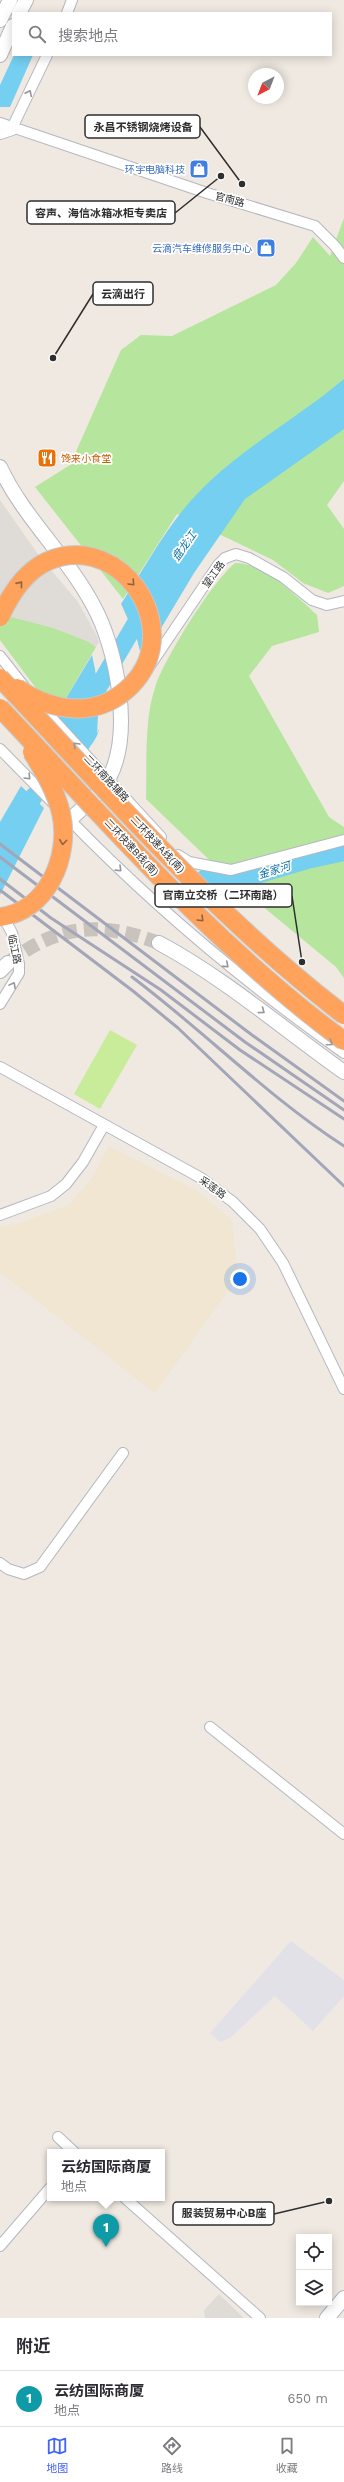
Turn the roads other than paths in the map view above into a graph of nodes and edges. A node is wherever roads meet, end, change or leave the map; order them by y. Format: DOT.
graph roads {
  1 [pos="10,0"];
  2 [pos="26,0"];
  3 [pos="72,0"];
  4 [pos="20,12"];
  5 [pos="67,12"];
  6 [pos="0,20"];
  7 [pos="12,28"];
  8 [pos="0,55"];
  9 [pos="46,56"];
  10 [pos="4,128"];
  11 [pos="344,258"];
  12 [pos="0,467"];
  13 [pos="344,601"];
  14 [pos="0,618"];
  15 [pos="0,656"];
  16 [pos="0,677"];
  17 [pos="120,696"];
  18 [pos="0,708"];
  19 [pos="0,749"];
  20 [pos="108,779"];
  21 [pos="70,820"];
  22 [pos="344,840"];
  23 [pos="178,855"];
  24 [pos="0,917"];
  25 [pos="159,943"];
  26 [pos="9,966"];
  27 [pos="0,1004"];
  28 [pos="344,1006"];
  29 [pos="344,1015"];
  30 [pos="344,1041"];
  31 [pos="344,1053"];
  32 [pos="0,1067"];
  33 [pos="344,1072"];
  34 [pos="104,1125"];
  35 [pos="0,1215"];
  36 [pos="344,1389"];
  37 [pos="123,1453"];
  38 [pos="0,1563"];
  39 [pos="210,1727"];
  40 [pos="344,1834"];
  41 [pos="58,2137"];
  42 [pos="71,2149"];
  43 [pos="47,2191"];
  44 [pos="128,2201"];
  45 [pos="0,2246"];
  46 [pos="344,2298"];
  47 [pos="260,2318"];
  48 [pos="328,2318"];
  1 -- 6 [label="street"];
  2 -- 4 [label="street"];
  3 -- 5 [label="street"];
  7 -- 8 [label="street"];
  10 -- 9 [label="street, one-way"];
  10 -- 11 [label="street, 官南路"];
  12 -- 17 [label="street"];
  13 -- 17 [label="street, 望江路"];
  14 -- 16 [label="highway, one-way, bridge"];
  20 -- 15 [label="street, 二环南路辅路, one-way"];
  16 -- 29 [label="highway, 二环快速A线(南), bridge"];
  17 -- 20 [label="street"];
  18 -- 24 [label="highway, one-way, bridge"];
  18 -- 30 [label="highway, 二环快速B线(南), one-way, bridge"];
  19 -- 21 [label="street, one-way"];
  20 -- 21 [label="street"];
  20 -- 23 [label="street, 二环南路辅路"];
  21 -- 31 [label="street, one-way"];
  22 -- 23 [label="street"];
  23 -- 28 [label="street, 二环南路辅路"];
  24 -- 26 [label="street, 临江路, bridge"];
  25 -- 33 [label="street, one-way"];
  27 -- 26 [label="street, 临江路, one-way"];
  32 -- 34 [label="street, 采莲路"];
  34 -- 35 [label="street"];
  34 -- 36 [label="street, 采莲路"];
  37 -- 38 [label="street"];
  39 -- 40 [label="street"];
  41 -- 42 [label="street"];
  43 -- 45 [label="street"];
  44 -- 47 [label="street"];
  46 -- 48 [label="street"];
}
